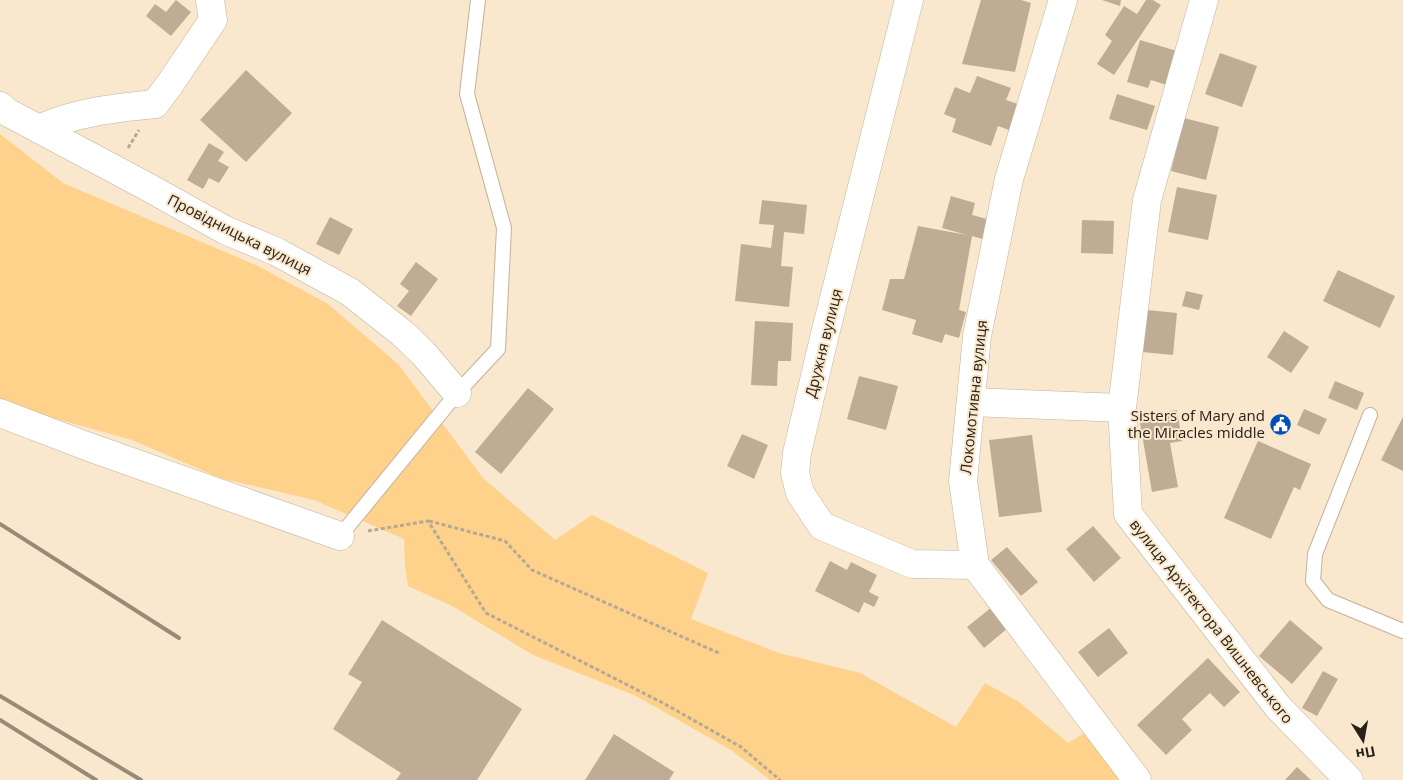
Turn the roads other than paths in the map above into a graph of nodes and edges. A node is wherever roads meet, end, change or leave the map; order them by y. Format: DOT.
graph roads {
  1 [pos="210,0"];
  2 [pos="478,0"];
  3 [pos="909,0"];
  4 [pos="1063,0"];
  5 [pos="1204,0"];
  6 [pos="0,106"];
  7 [pos="39,129"];
  8 [pos="457,393"];
  9 [pos="971,402"];
  10 [pos="1122,408"];
  11 [pos="0,413"];
  12 [pos="1370,415"];
  13 [pos="340,536"];
  14 [pos="975,565"];
  15 [pos="1403,631"];
  16 [pos="1137,780"];
  17 [pos="1349,780"];
  1 -- 7 [label="street"];
  2 -- 8 [label="lane"];
  3 -- 14 [label="street, Дружня вулиця"];
  4 -- 9 [label="street, Локомотивна вулиця"];
  5 -- 10 [label="street, вулиця Архітектора Вишневського"];
  6 -- 7 [label="street, Провідницька вулиця"];
  7 -- 8 [label="street, Провідницька вулиця"];
  8 -- 13 [label="lane"];
  9 -- 10 [label="street"];
  9 -- 14 [label="street, Локомотивна вулиця"];
  10 -- 17 [label="street, вулиця Архітектора Вишневського"];
  11 -- 13 [label="street"];
  12 -- 15 [label="lane"];
  14 -- 16 [label="street, Локомотивна вулиця"];
}
